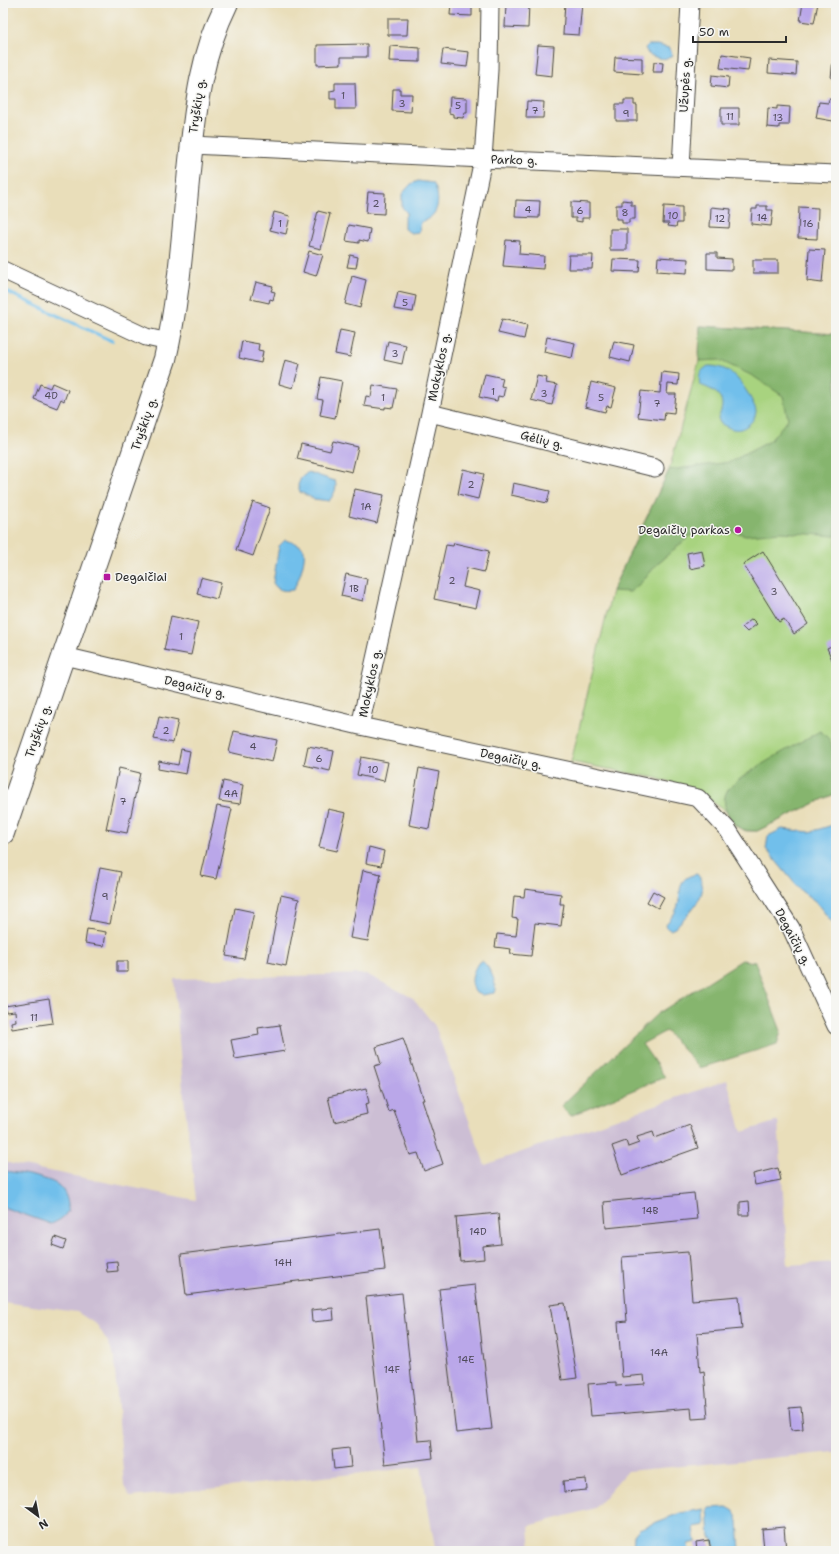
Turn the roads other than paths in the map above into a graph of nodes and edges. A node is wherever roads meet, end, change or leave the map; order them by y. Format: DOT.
graph roads {
  1 [pos="227,3"];
  2 [pos="490,3"];
  3 [pos="690,3"];
  4 [pos="191,145"];
  5 [pos="482,159"];
  6 [pos="681,167"];
  7 [pos="836,174"];
  8 [pos="3,270"];
  9 [pos="169,342"];
  10 [pos="430,413"];
  11 [pos="655,468"];
  12 [pos="64,656"];
  13 [pos="360,726"];
  14 [pos="3,832"];
  15 [pos="836,1026"];
  1 -- 4 [label="main road, Tryškių g."];
  2 -- 5 [label="street, Mokyklos g."];
  3 -- 6 [label="street, Užupės g."];
  4 -- 5 [label="street, Parko g."];
  4 -- 9 [label="main road, Tryškių g."];
  5 -- 6 [label="street, Parko g."];
  5 -- 10 [label="street, Mokyklos g."];
  6 -- 7 [label="street, Parko g."];
  8 -- 9 [label="street"];
  9 -- 12 [label="main road, Tryškių g."];
  10 -- 11 [label="street, Gėlių g."];
  10 -- 13 [label="street, Mokyklos g."];
  12 -- 13 [label="street, Degaičių g."];
  12 -- 14 [label="main road, Tryškių g."];
  13 -- 15 [label="street, Degaičių g."];
}
